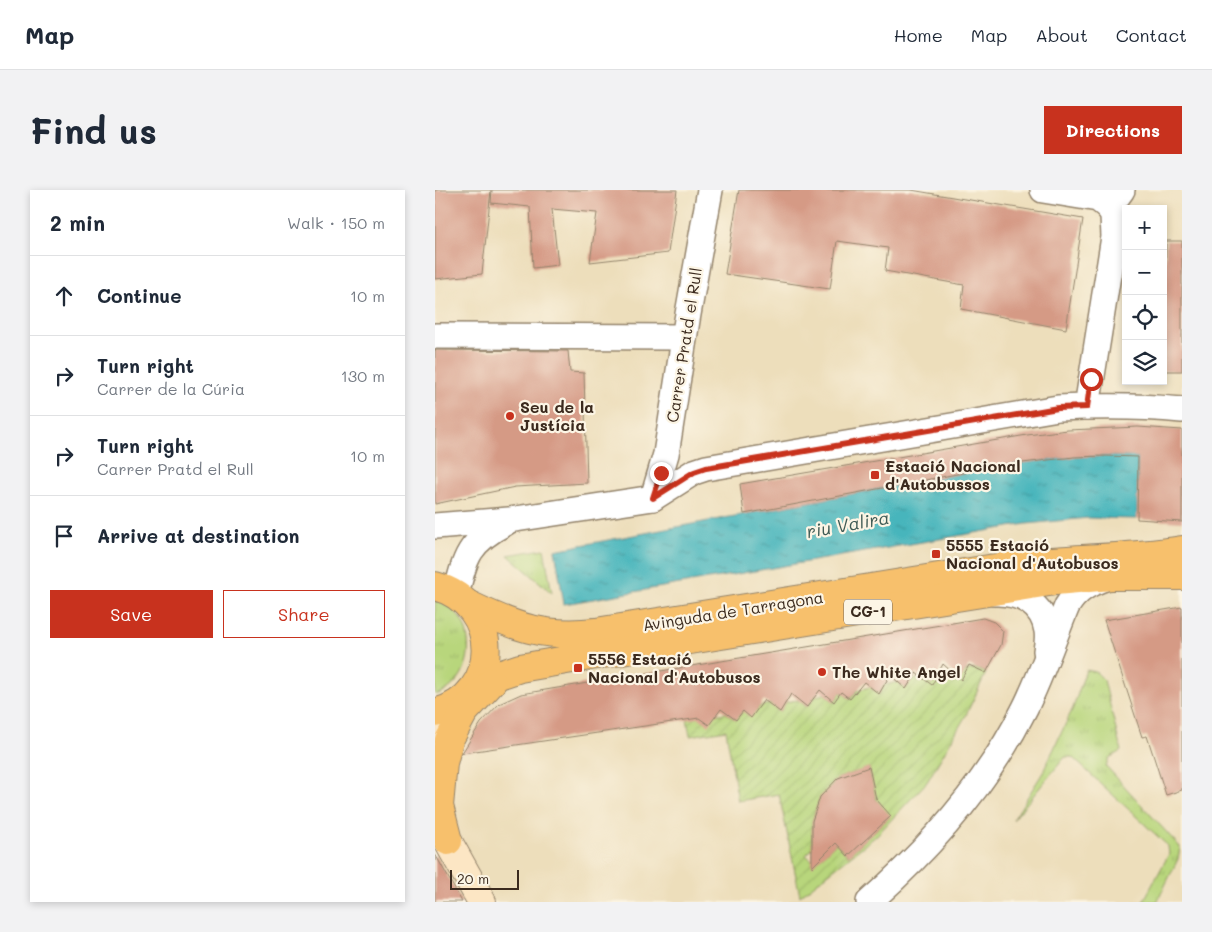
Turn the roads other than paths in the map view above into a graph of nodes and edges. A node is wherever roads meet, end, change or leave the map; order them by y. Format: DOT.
graph roads {
  1 [pos="710,190"];
  2 [pos="1043,190"];
  3 [pos="1116,199"];
  4 [pos="435,336"];
  5 [pos="684,337"];
  6 [pos="1087,407"];
  7 [pos="1182,410"];
  8 [pos="653,498"];
  9 [pos="509,520"];
  10 [pos="435,526"];
  11 [pos="1182,550"];
  12 [pos="1111,576"];
  13 [pos="1182,576"];
  14 [pos="985,593"];
  15 [pos="453,595"];
  16 [pos="1046,658"];
  17 [pos="520,668"];
  18 [pos="454,703"];
  19 [pos="435,734"];
  20 [pos="435,818"];
  21 [pos="448,841"];
  22 [pos="482,902"];
  23 [pos="869,902"];
  1 -- 5 [label="street, Carrer Pratd el Rull"];
  2 -- 3 [label="street"];
  3 -- 6 [label="street"];
  4 -- 5 [label="street"];
  5 -- 8 [label="street, Carrer Pratd el Rull"];
  6 -- 7 [label="street"];
  6 -- 8 [label="street"];
  8 -- 9 [label="street"];
  9 -- 10 [label="street"];
  9 -- 15 [label="street"];
  11 -- 15 [label="highway, Avinguda de Tarragona / CG-1"];
  12 -- 13 [label="highway, Avinguda de Tarragona / CG-1"];
  12 -- 14 [label="highway, Avinguda de Tarragona / CG-1"];
  12 -- 16 [label="street"];
  14 -- 16 [label="street"];
  14 -- 17 [label="highway, Avinguda de Tarragona / CG-1"];
  15 -- 18 [label="highway"];
  16 -- 23 [label="street"];
  17 -- 18 [label="highway, Avinguda de Tarragona / CG-1"];
  17 -- 21 [label="highway"];
  18 -- 19 [label="main road"];
  20 -- 21 [label="main road"];
  21 -- 22 [label="main road"];
}
